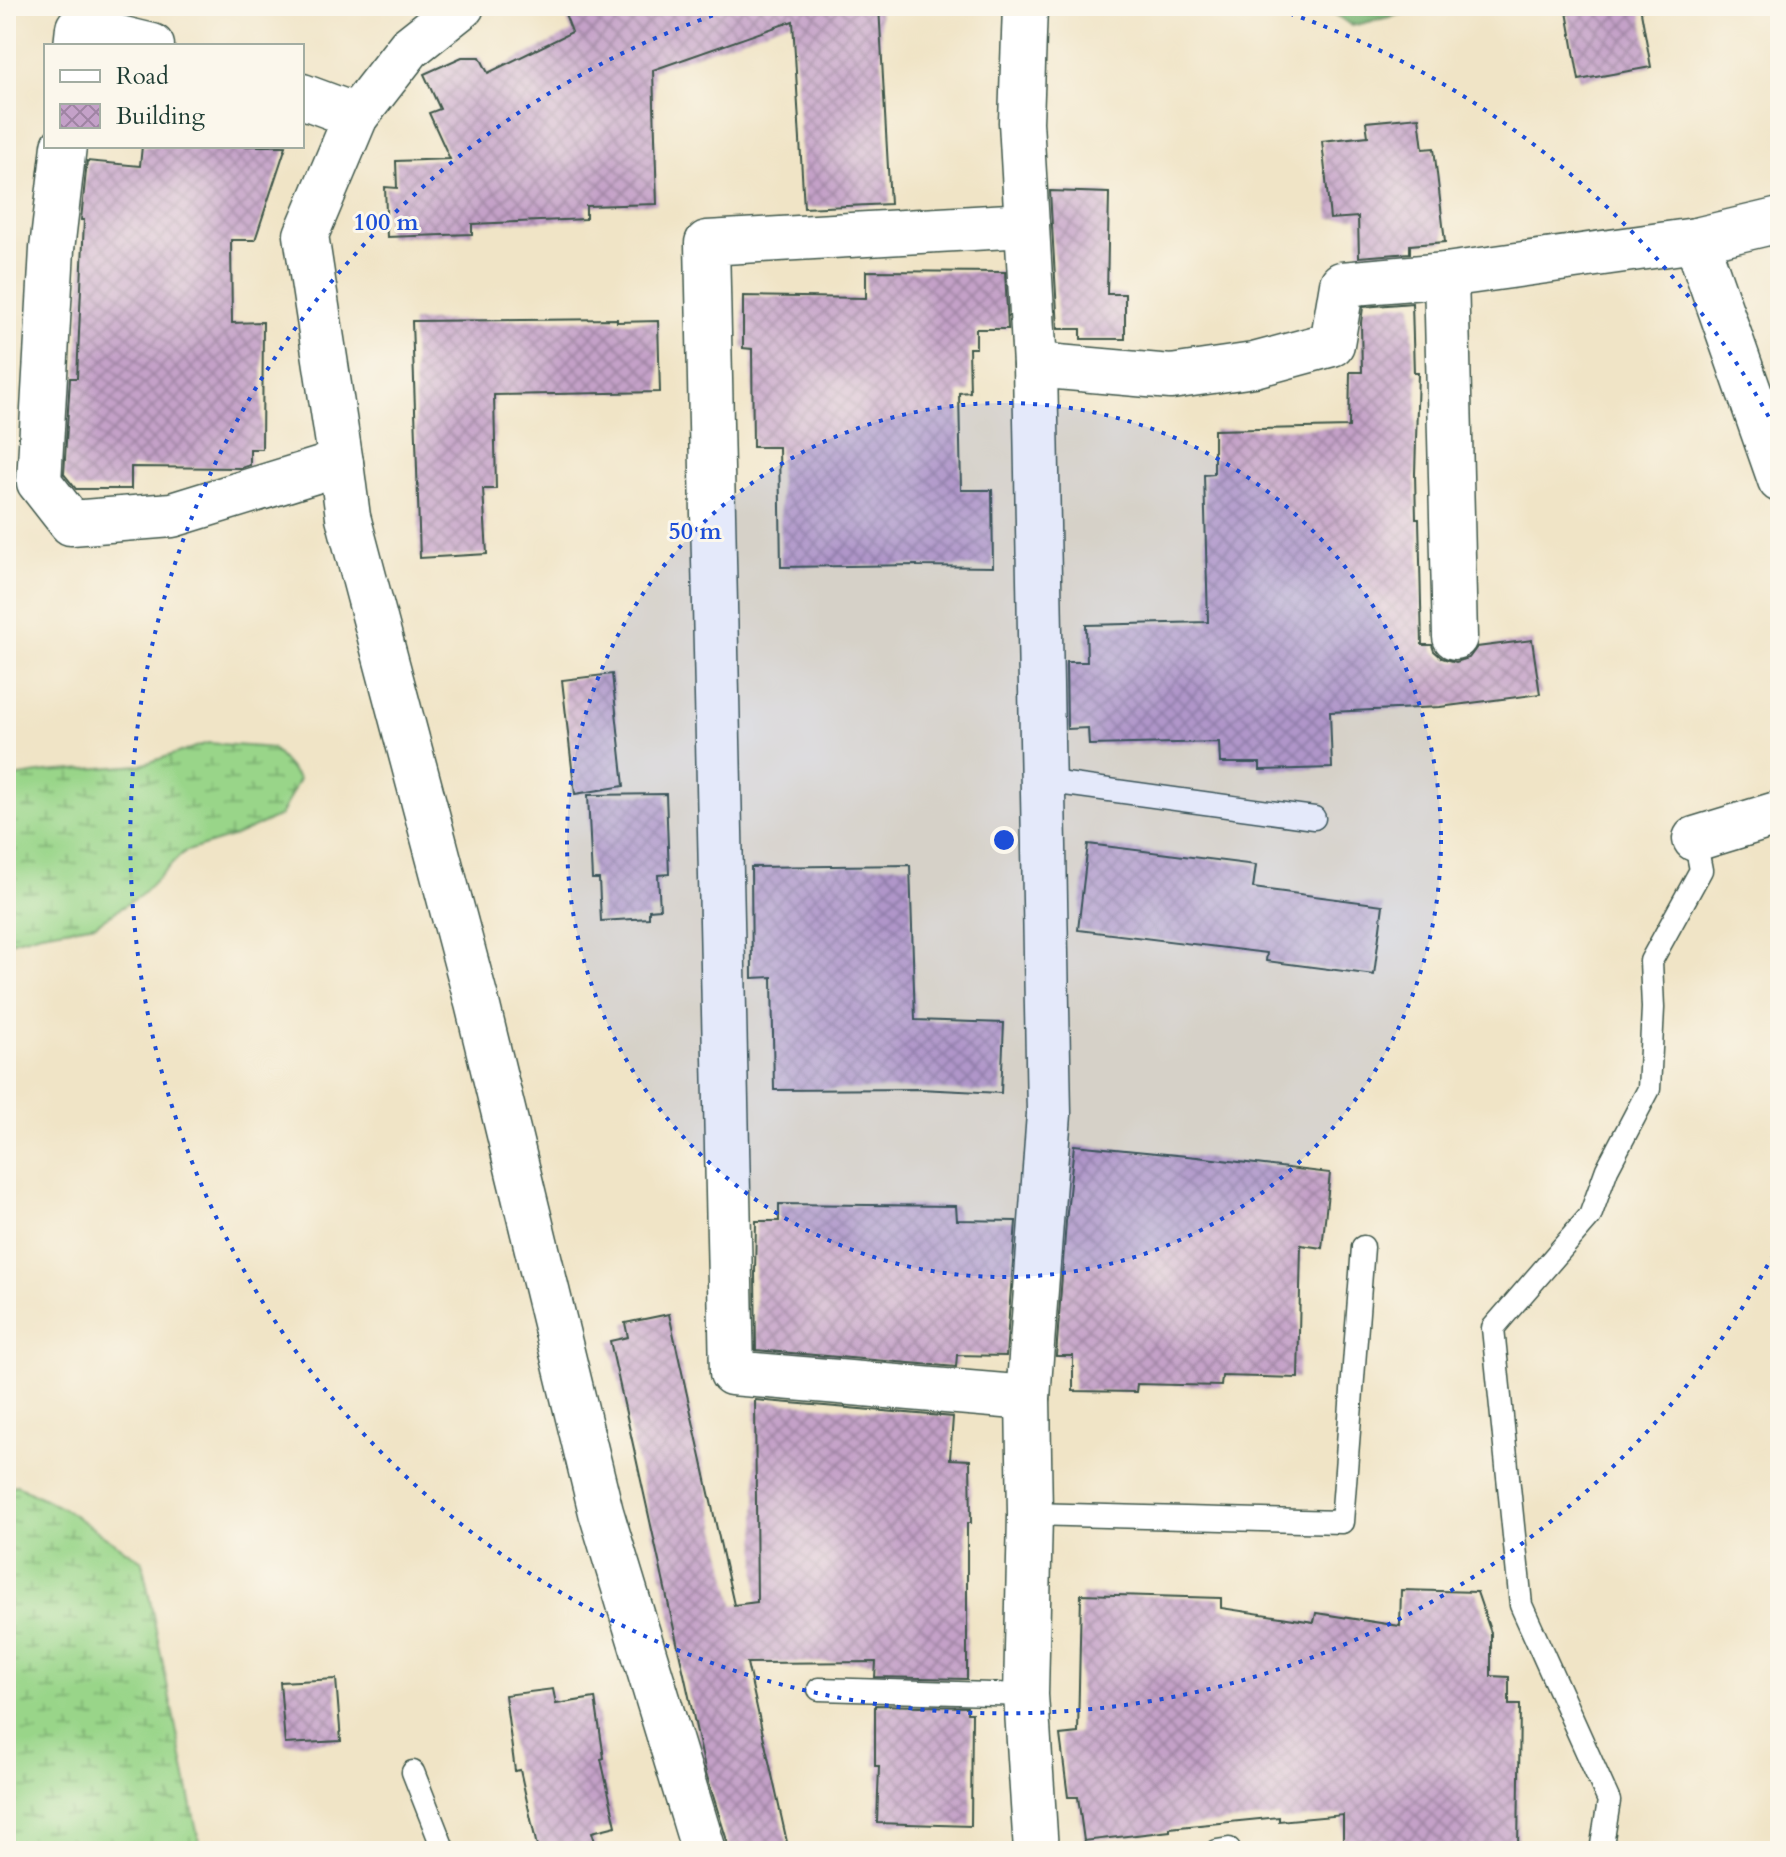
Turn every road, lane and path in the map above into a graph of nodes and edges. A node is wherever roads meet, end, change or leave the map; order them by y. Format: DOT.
graph roads {
  1 [pos="462,6"];
  2 [pos="1025,6"];
  3 [pos="76,44"];
  4 [pos="144,44"];
  5 [pos="304,97"];
  6 [pos="356,116"];
  7 [pos="64,148"];
  8 [pos="1780,220"];
  9 [pos="1027,225"];
  10 [pos="1696,240"];
  11 [pos="1446,275"];
  12 [pos="1035,365"];
  13 [pos="341,463"];
  14 [pos="1780,480"];
  15 [pos="1455,637"];
  16 [pos="1043,781"];
  17 [pos="1780,813"];
  18 [pos="1314,818"];
  19 [pos="1695,839"];
  20 [pos="1363,1247"];
  21 [pos="1028,1398"];
  22 [pos="1030,1514"];
  23 [pos="819,1689"];
  24 [pos="1026,1695"];
  25 [pos="413,1772"];
  26 [pos="444,1851"];
  27 [pos="704,1851"];
  28 [pos="1036,1851"];
  29 [pos="1601,1851"];
  1 -- 6 [label="street"];
  2 -- 9 [label="street"];
  3 -- 4 [label="street"];
  5 -- 6 [label="street"];
  6 -- 13 [label="street"];
  7 -- 13 [label="street"];
  8 -- 10 [label="street"];
  9 -- 12 [label="street"];
  9 -- 21 [label="street"];
  10 -- 11 [label="street"];
  10 -- 14 [label="street"];
  11 -- 12 [label="street"];
  11 -- 15 [label="street"];
  12 -- 16 [label="street"];
  13 -- 27 [label="street"];
  16 -- 18 [label="lane"];
  16 -- 21 [label="street"];
  17 -- 19 [label="street"];
  19 -- 29 [label="lane"];
  20 -- 22 [label="lane"];
  21 -- 22 [label="street"];
  22 -- 24 [label="street"];
  23 -- 24 [label="lane"];
  24 -- 28 [label="street"];
  25 -- 26 [label="lane"];
}
